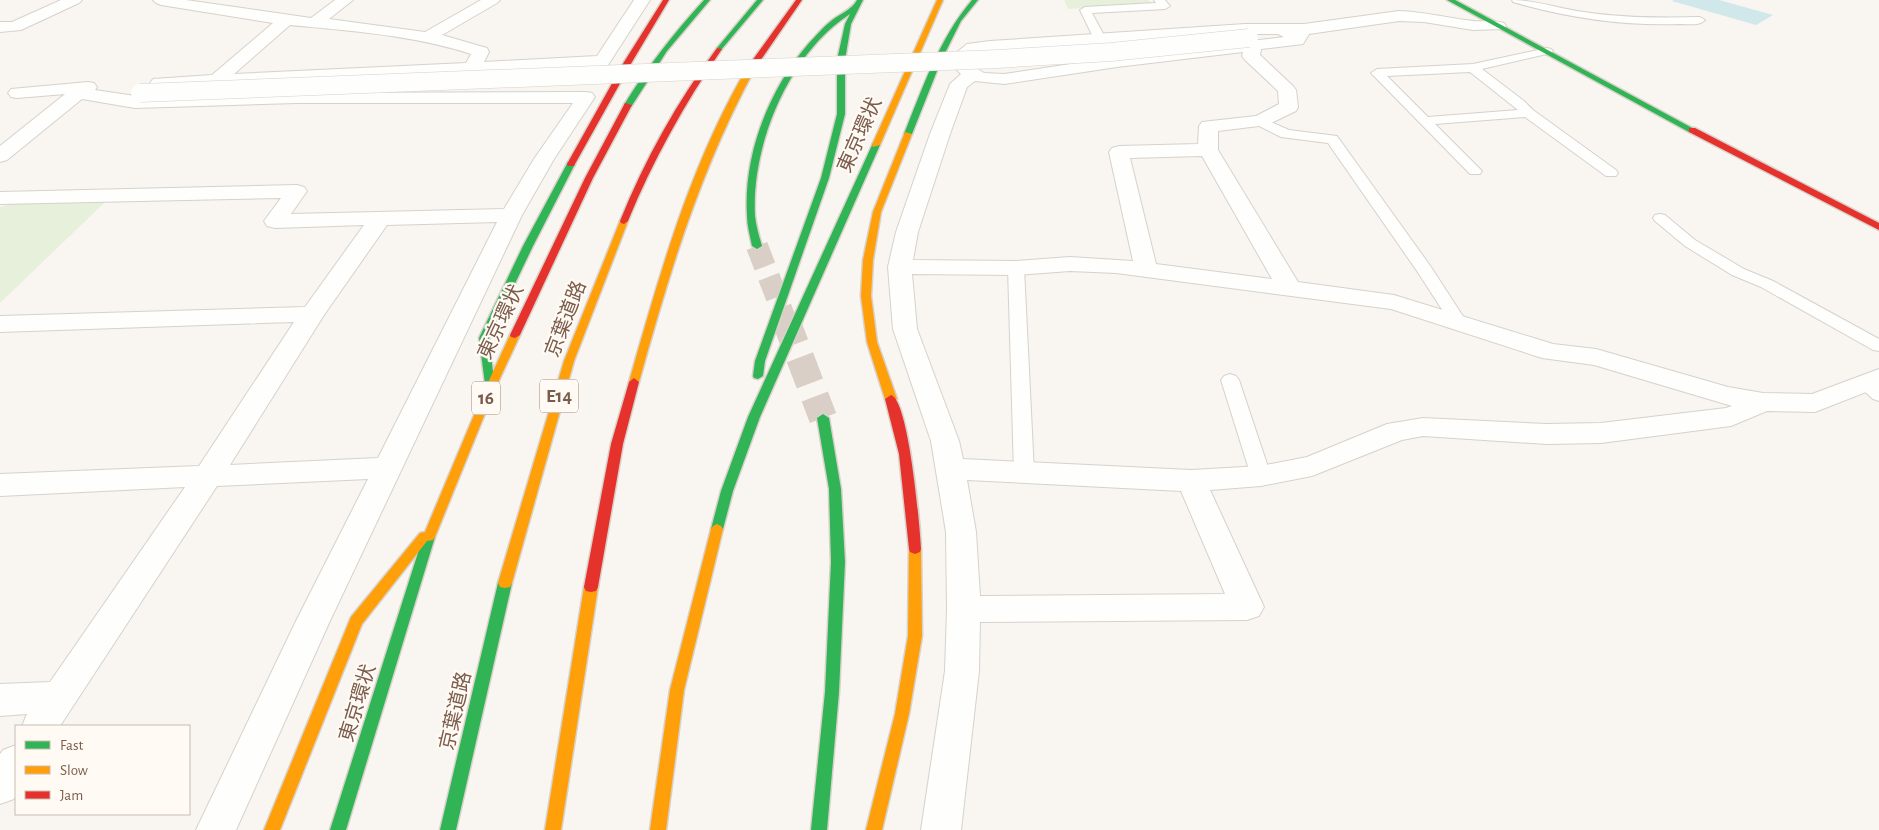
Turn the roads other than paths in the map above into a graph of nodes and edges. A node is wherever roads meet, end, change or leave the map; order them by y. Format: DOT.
graph roads {
  1 [pos="74,0"];
  2 [pos="161,0"];
  3 [pos="345,0"];
  4 [pos="492,0"];
  5 [pos="642,0"];
  6 [pos="666,0"];
  7 [pos="706,0"];
  8 [pos="720,0"];
  9 [pos="760,0"];
  10 [pos="799,0"];
  11 [pos="940,0"];
  12 [pos="975,0"];
  13 [pos="1159,0"];
  14 [pos="1450,0"];
  15 [pos="1517,0"];
  16 [pos="858,4"];
  17 [pos="270,5"];
  18 [pos="254,15"];
  19 [pos="691,17"];
  20 [pos="286,20"];
  21 [pos="1700,20"];
  22 [pos="314,23"];
  23 [pos="1498,26"];
  24 [pos="0,27"];
  25 [pos="1303,29"];
  26 [pos="426,38"];
  27 [pos="1100,39"];
  28 [pos="1251,42"];
  29 [pos="1546,51"];
  30 [pos="568,63"];
  31 [pos="472,68"];
  32 [pos="1473,68"];
  33 [pos="972,75"];
  34 [pos="217,80"];
  35 [pos="9,93"];
  36 [pos="78,93"];
  37 [pos="552,97"];
  38 [pos="1528,114"];
  39 [pos="1260,121"];
  40 [pos="1425,121"];
  41 [pos="1208,150"];
  42 [pos="0,156"];
  43 [pos="1475,171"];
  44 [pos="1611,173"];
  45 [pos="0,198"];
  46 [pos="511,216"];
  47 [pos="1660,218"];
  48 [pos="380,219"];
  49 [pos="1879,227"];
  50 [pos="757,246"];
  51 [pos="900,267"];
  52 [pos="1016,268"];
  53 [pos="1146,269"];
  54 [pos="1289,288"];
  55 [pos="312,314"];
  56 [pos="1458,321"];
  57 [pos="0,324"];
  58 [pos="1879,346"];
  59 [pos="1230,380"];
  60 [pos="1874,385"];
  61 [pos="490,389"];
  62 [pos="1763,402"];
  63 [pos="754,418"];
  64 [pos="823,418"];
  65 [pos="388,468"];
  66 [pos="950,469"];
  67 [pos="1024,473"];
  68 [pos="208,476"];
  69 [pos="1260,476"];
  70 [pos="1190,481"];
  71 [pos="0,485"];
  72 [pos="433,525"];
  73 [pos="964,609"];
  74 [pos="59,697"];
  75 [pos="0,700"];
  76 [pos="41,725"];
  77 [pos="15,764"];
  78 [pos="0,786"];
  79 [pos="216,830"];
  80 [pos="272,830"];
  81 [pos="338,830"];
  82 [pos="448,830"];
  83 [pos="553,830"];
  84 [pos="658,830"];
  85 [pos="819,830"];
  86 [pos="874,830"];
  87 [pos="941,830"];
  1 -- 24 [label="street"];
  2 -- 18 [label="street"];
  3 -- 22 [label="street"];
  4 -- 26 [label="street"];
  5 -- 30 [label="street"];
  6 -- 61 [label="main road, 16"];
  7 -- 19 [label="main road, 東京環状 / 16"];
  8 -- 19 [label="main road"];
  9 -- 82 [label="main road, 京葉道路 / E14"];
  10 -- 83 [label="main road"];
  11 -- 63 [label="main road, 東京環状"];
  12 -- 86 [label="main road"];
  13 -- 27 [label="lane"];
  14 -- 23 [label="main road"];
  15 -- 21 [label="lane"];
  16 -- 50 [label="main road"];
  16 -- 63 [label="main road"];
  17 -- 18 [label="street"];
  18 -- 20 [label="street"];
  19 -- 61 [label="main road, 東京環状 / 16"];
  20 -- 22 [label="street"];
  20 -- 34 [label="street"];
  22 -- 26 [label="street"];
  23 -- 25 [label="street"];
  23 -- 29 [label="main road"];
  25 -- 27 [label="street"];
  25 -- 28 [label="street"];
  26 -- 31 [label="street"];
  27 -- 33 [label="street"];
  28 -- 33 [label="street"];
  28 -- 36 [label="street, bridge"];
  28 -- 39 [label="street"];
  29 -- 32 [label="lane"];
  29 -- 49 [label="main road"];
  30 -- 31 [label="street"];
  30 -- 37 [label="street"];
  31 -- 34 [label="street"];
  32 -- 38 [label="lane"];
  32 -- 40 [label="lane"];
  33 -- 51 [label="street"];
  34 -- 35 [label="street"];
  35 -- 36 [label="street"];
  36 -- 37 [label="street"];
  36 -- 42 [label="street"];
  37 -- 46 [label="street"];
  38 -- 40 [label="lane"];
  38 -- 44 [label="lane"];
  39 -- 41 [label="street"];
  39 -- 56 [label="lane"];
  40 -- 43 [label="lane"];
  41 -- 53 [label="street"];
  41 -- 54 [label="street"];
  45 -- 48 [label="street"];
  46 -- 48 [label="street"];
  46 -- 65 [label="street"];
  47 -- 58 [label="lane"];
  48 -- 55 [label="street"];
  51 -- 52 [label="street"];
  51 -- 66 [label="street"];
  52 -- 53 [label="street"];
  52 -- 67 [label="lane"];
  53 -- 54 [label="street"];
  54 -- 56 [label="street"];
  55 -- 57 [label="street"];
  55 -- 68 [label="street"];
  56 -- 62 [label="street"];
  59 -- 69 [label="lane"];
  60 -- 62 [label="street"];
  61 -- 72 [label="main road, 東京環状 / 16"];
  62 -- 69 [label="street"];
  63 -- 84 [label="main road, 東京環状"];
  64 -- 85 [label="main road"];
  65 -- 68 [label="street"];
  65 -- 79 [label="street"];
  66 -- 67 [label="street"];
  66 -- 73 [label="street"];
  67 -- 70 [label="street"];
  68 -- 71 [label="street"];
  68 -- 74 [label="street"];
  69 -- 70 [label="street"];
  70 -- 73 [label="street"];
  72 -- 80 [label="main road"];
  72 -- 81 [label="main road, 東京環状 / 16"];
  73 -- 87 [label="street"];
  74 -- 75 [label="street"];
  74 -- 76 [label="street"];
  77 -- 78 [label="street"];
}
